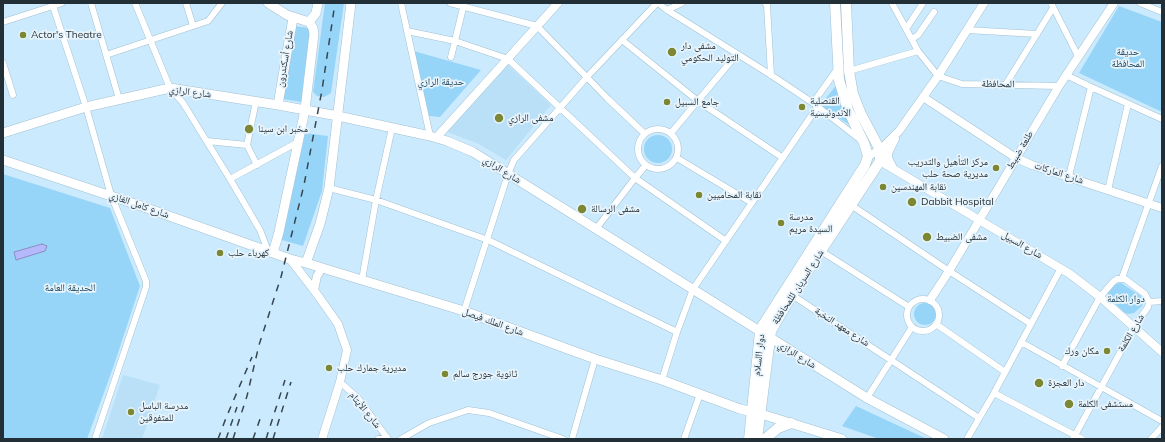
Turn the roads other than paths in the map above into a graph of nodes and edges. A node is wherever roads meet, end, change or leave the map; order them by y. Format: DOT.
graph roads {
  1 [pos="62,3"];
  2 [pos="91,3"];
  3 [pos="135,3"];
  4 [pos="186,3"];
  5 [pos="222,3"];
  6 [pos="268,3"];
  7 [pos="318,3"];
  8 [pos="351,3"];
  9 [pos="401,3"];
  10 [pos="450,3"];
  11 [pos="558,3"];
  12 [pos="658,3"];
  13 [pos="682,3"];
  14 [pos="765,3"];
  15 [pos="835,3"];
  16 [pos="846,3"];
  17 [pos="892,3"];
  18 [pos="923,3"];
  19 [pos="984,3"];
  20 [pos="1114,3"];
  21 [pos="1140,3"];
  22 [pos="53,5"];
  23 [pos="464,5"];
  24 [pos="1052,6"];
  25 [pos="667,10"];
  26 [pos="934,12"];
  27 [pos="1162,12"];
  28 [pos="293,18"];
  29 [pos="3,22"];
  30 [pos="309,22"];
  31 [pos="193,26"];
  32 [pos="537,26"];
  33 [pos="906,29"];
  34 [pos="967,30"];
  35 [pos="407,31"];
  36 [pos="1038,34"];
  37 [pos="912,39"];
  38 [pos="150,40"];
  39 [pos="622,40"];
  40 [pos="455,41"];
  41 [pos="918,51"];
  42 [pos="737,54"];
  43 [pos="106,55"];
  44 [pos="1078,56"];
  45 [pos="451,57"];
  46 [pos="508,59"];
  47 [pos="3,63"];
  48 [pos="838,68"];
  49 [pos="849,71"];
  50 [pos="1066,74"];
  51 [pos="771,75"];
  52 [pos="938,76"];
  53 [pos="587,78"];
  54 [pos="1006,84"];
  55 [pos="1059,86"];
  56 [pos="170,88"];
  57 [pos="1091,88"];
  58 [pos="13,95"];
  59 [pos="923,97"];
  60 [pos="120,99"];
  61 [pos="256,101"];
  62 [pos="698,101"];
  63 [pos="1128,104"];
  64 [pos="278,105"];
  65 [pos="816,105"];
  66 [pos="86,106"];
  67 [pos="561,108"];
  68 [pos="305,110"];
  69 [pos="338,116"];
  70 [pos="1162,119"];
  71 [pos="392,128"];
  72 [pos="899,131"];
  73 [pos="3,133"];
  74 [pos="671,133"];
  75 [pos="645,134"];
  76 [pos="433,137"];
  77 [pos="207,142"];
  78 [pos="298,142"];
  79 [pos="864,143"];
  80 [pos="247,145"];
  81 [pos="880,150"];
  82 [pos="868,156"];
  83 [pos="677,158"];
  84 [pos="783,158"];
  85 [pos="1016,158"];
  86 [pos="3,160"];
  87 [pos="880,161"];
  88 [pos="257,164"];
  89 [pos="646,165"];
  90 [pos="1162,167"];
  91 [pos="893,169"];
  92 [pos="508,174"];
  93 [pos="1069,176"];
  94 [pos="634,178"];
  95 [pos="230,180"];
  96 [pos="329,188"];
  97 [pos="1108,190"];
  98 [pos="111,195"];
  99 [pos="376,200"];
  100 [pos="752,203"];
  101 [pos="1148,203"];
  102 [pos="852,205"];
  103 [pos="1162,208"];
  104 [pos="979,220"];
  105 [pos="596,229"];
  106 [pos="488,240"];
  107 [pos="726,241"];
  108 [pos="271,252"];
  109 [pos="821,252"];
  110 [pos="290,259"];
  111 [pos="306,263"];
  112 [pos="322,268"];
  113 [pos="1061,268"];
  114 [pos="949,271"];
  115 [pos="1122,278"];
  116 [pos="362,280"];
  117 [pos="693,289"];
  118 [pos="314,290"];
  119 [pos="792,295"];
  120 [pos="1100,297"];
  121 [pos="930,300"];
  122 [pos="1162,301"];
  123 [pos="1149,302"];
  124 [pos="908,307"];
  125 [pos="464,311"];
  126 [pos="936,324"];
  127 [pos="1031,324"];
  128 [pos="912,327"];
  129 [pos="1134,327"];
  130 [pos="677,332"];
  131 [pos="760,332"];
  132 [pos="770,338"];
  133 [pos="1021,342"];
  134 [pos="1162,352"];
  135 [pos="595,359"];
  136 [pos="892,360"];
  137 [pos="1062,366"];
  138 [pos="1005,372"];
  139 [pos="662,380"];
  140 [pos="340,382"];
  141 [pos="1100,386"];
  142 [pos="994,393"];
  143 [pos="700,394"];
  144 [pos="867,398"];
  145 [pos="757,412"];
  146 [pos="978,418"];
  147 [pos="1162,421"];
  148 [pos="791,423"];
  149 [pos="1162,427"];
  150 [pos="827,436"];
  151 [pos="1074,437"];
  152 [pos="388,438"];
  153 [pos="95,439"];
  154 [pos="322,439"];
  155 [pos="378,439"];
  156 [pos="401,439"];
  157 [pos="563,439"];
  158 [pos="572,439"];
  159 [pos="684,439"];
  160 [pos="749,439"];
  161 [pos="757,439"];
  162 [pos="765,439"];
  163 [pos="842,439"];
  164 [pos="944,439"];
  165 [pos="967,439"];
  166 [pos="1082,439"];
  167 [pos="1151,439"];
  1 -- 22 [label="street"];
  2 -- 43 [label="street"];
  3 -- 38 [label="street"];
  4 -- 31 [label="street"];
  5 -- 31 [label="street"];
  6 -- 28 [label="main road, شارع أسكندرون"];
  7 -- 30 [label="main road"];
  8 -- 69 [label="main road"];
  9 -- 35 [label="street"];
  10 -- 23 [label="street"];
  11 -- 32 [label="street"];
  12 -- 25 [label="street"];
  12 -- 39 [label="street"];
  13 -- 25 [label="street"];
  14 -- 51 [label="street"];
  15 -- 48 [label="main road"];
  16 -- 49 [label="main road"];
  17 -- 33 [label="street"];
  18 -- 33 [label="street"];
  19 -- 34 [label="street"];
  20 -- 44 [label="street, طلعة ضبيط"];
  21 -- 27 [label="street"];
  22 -- 29 [label="street"];
  22 -- 66 [label="street"];
  23 -- 32 [label="street"];
  23 -- 40 [label="street"];
  24 -- 36 [label="street"];
  24 -- 44 [label="street"];
  25 -- 42 [label="street"];
  26 -- 37 [label="street"];
  28 -- 30 [label="main road"];
  28 -- 64 [label="main road, شارع أسكندرون"];
  30 -- 68 [label="main road"];
  31 -- 38 [label="street"];
  32 -- 46 [label="street"];
  32 -- 53 [label="street"];
  33 -- 37 [label="street"];
  34 -- 36 [label="street"];
  34 -- 52 [label="street"];
  35 -- 40 [label="street"];
  35 -- 76 [label="street"];
  36 -- 54 [label="street"];
  37 -- 41 [label="street"];
  38 -- 43 [label="street"];
  38 -- 56 [label="street"];
  39 -- 53 [label="street"];
  39 -- 62 [label="street"];
  40 -- 45 [label="street"];
  40 -- 46 [label="street"];
  41 -- 49 [label="street"];
  41 -- 52 [label="street"];
  42 -- 51 [label="street"];
  42 -- 62 [label="street"];
  43 -- 60 [label="street"];
  44 -- 50 [label="street, طلعة ضبيط"];
  46 -- 67 [label="street"];
  46 -- 76 [label="street"];
  47 -- 58 [label="street"];
  48 -- 65 [label="street"];
  48 -- 79 [label="main road"];
  49 -- 81 [label="main road"];
  50 -- 55 [label="street, طلعة ضبيط"];
  50 -- 57 [label="street"];
  51 -- 65 [label="street"];
  52 -- 54 [label="street, المحافظة"];
  52 -- 59 [label="street"];
  53 -- 67 [label="street"];
  53 -- 75 [label="street"];
  54 -- 55 [label="street, المحافظة"];
  55 -- 85 [label="street, طلعة ضبيط"];
  56 -- 60 [label="main road, شارع الرازي"];
  56 -- 61 [label="main road, شارع الرازي"];
  56 -- 77 [label="street"];
  57 -- 63 [label="street"];
  57 -- 93 [label="street"];
  59 -- 72 [label="street"];
  59 -- 85 [label="street, شارع الماركات"];
  60 -- 66 [label="main road, شارع الرازي"];
  61 -- 64 [label="main road, شارع الرازي"];
  61 -- 80 [label="street"];
  62 -- 74 [label="street"];
  62 -- 84 [label="street"];
  63 -- 70 [label="street"];
  63 -- 97 [label="street"];
  64 -- 68 [label="main road, شارع الرازي"];
  65 -- 79 [label="street"];
  65 -- 84 [label="street"];
  66 -- 73 [label="main road, شارع الرازي"];
  66 -- 98 [label="street"];
  67 -- 92 [label="street"];
  67 -- 94 [label="street"];
  68 -- 69 [label="main road, شارع الرازي"];
  68 -- 78 [label="main road"];
  69 -- 71 [label="main road, شارع الرازي"];
  69 -- 96 [label="main road"];
  71 -- 76 [label="main road, شارع الرازي"];
  71 -- 99 [label="street"];
  72 -- 81 [label="street"];
  72 -- 91 [label="street"];
  74 -- 75 [label="street"];
  74 -- 83 [label="street"];
  75 -- 89 [label="street"];
  76 -- 92 [label="main road, شارع الرازي"];
  77 -- 80 [label="street"];
  77 -- 95 [label="street"];
  78 -- 88 [label="street"];
  78 -- 108 [label="main road"];
  79 -- 82 [label="main road"];
  80 -- 88 [label="street"];
  81 -- 82 [label="street"];
  81 -- 87 [label="main road"];
  82 -- 131 [label="main road, دوار االسلام"];
  83 -- 89 [label="street"];
  83 -- 100 [label="street"];
  84 -- 100 [label="street"];
  85 -- 93 [label="street, شارع الماركات"];
  85 -- 104 [label="street, طلعة ضبيط"];
  86 -- 98 [label="main road, شارع كامل الغازي"];
  87 -- 91 [label="street, شارع السبيل"];
  87 -- 102 [label="main road, شارع السريان لللمحافظة"];
  88 -- 95 [label="street"];
  89 -- 94 [label="street"];
  90 -- 101 [label="street"];
  91 -- 104 [label="street, شارع السبيل"];
  92 -- 105 [label="main road, شارع الرازي"];
  92 -- 106 [label="street"];
  93 -- 97 [label="street, شارع الماركات"];
  94 -- 105 [label="street"];
  94 -- 107 [label="street"];
  95 -- 108 [label="street"];
  96 -- 99 [label="street"];
  96 -- 111 [label="main road"];
  97 -- 101 [label="street, شارع الماركات"];
  98 -- 108 [label="main road, شارع كامل الغازي"];
  98 -- 153 [label="street"];
  99 -- 106 [label="street"];
  99 -- 116 [label="street"];
  100 -- 107 [label="street"];
  101 -- 103 [label="street, شارع الماركات"];
  101 -- 115 [label="street"];
  102 -- 109 [label="main road, شارع السريان لللمحافظة"];
  102 -- 114 [label="street"];
  104 -- 113 [label="street, شارع السبيل"];
  104 -- 114 [label="street, طلعة ضبيط"];
  105 -- 117 [label="main road, شارع الرازي"];
  106 -- 125 [label="street"];
  106 -- 130 [label="street"];
  107 -- 117 [label="street"];
  108 -- 110 [label="main road, شارع الملك فيصل"];
  109 -- 119 [label="main road, شارع السريان لللمحافظة"];
  109 -- 124 [label="street"];
  110 -- 111 [label="main road, شارع الملك فيصل"];
  110 -- 118 [label="street"];
  111 -- 112 [label="main road, شارع الملك فيصل"];
  112 -- 116 [label="main road, شارع الملك فيصل"];
  112 -- 118 [label="street"];
  113 -- 120 [label="street, شارع السبيل"];
  113 -- 127 [label="street"];
  114 -- 121 [label="street, طلعة ضبيط"];
  114 -- 127 [label="street"];
  115 -- 120 [label="street"];
  115 -- 123 [label="street, شارع الكلمة"];
  116 -- 125 [label="main road, شارع الملك فيصل"];
  117 -- 130 [label="street"];
  117 -- 131 [label="main road, شارع الرازي"];
  118 -- 140 [label="street"];
  119 -- 132 [label="main road, شارع السريان لللمحافظة"];
  119 -- 136 [label="street, شارع معهد النخبة"];
  120 -- 129 [label="street, شارع السبيل"];
  120 -- 137 [label="street"];
  121 -- 124 [label="street"];
  121 -- 126 [label="street"];
  122 -- 123 [label="street"];
  123 -- 129 [label="street, شارع الكلمة"];
  124 -- 128 [label="street"];
  125 -- 135 [label="main road, شارع الملك فيصل"];
  126 -- 128 [label="street"];
  126 -- 138 [label="street"];
  127 -- 133 [label="street"];
  128 -- 136 [label="street"];
  129 -- 134 [label="street, شارع السبيل"];
  129 -- 141 [label="street, شارع الكلمة"];
  130 -- 139 [label="street"];
  131 -- 132 [label="main road, شارع الرازي"];
  131 -- 145 [label="main road, دوار االسلام"];
  132 -- 144 [label="main road, شارع الرازي"];
  132 -- 145 [label="main road, شارع السريان لللمحافظة"];
  133 -- 137 [label="street"];
  133 -- 138 [label="street"];
  135 -- 139 [label="main road, شارع الملك فيصل"];
  135 -- 158 [label="street"];
  136 -- 144 [label="street"];
  136 -- 146 [label="street, شارع معهد النخبة"];
  137 -- 141 [label="street"];
  138 -- 142 [label="street"];
  139 -- 143 [label="main road, شارع الملك فيصل"];
  140 -- 152 [label="street, شارع الأيتام"];
  140 -- 154 [label="street"];
  141 -- 147 [label="street"];
  141 -- 151 [label="street, شارع الكلمة"];
  142 -- 146 [label="street"];
  142 -- 151 [label="street"];
  143 -- 145 [label="main road, شارع الملك فيصل"];
  143 -- 159 [label="street"];
  144 -- 164 [label="main road, شارع الرازي"];
  145 -- 148 [label="main road"];
  145 -- 160 [label="main road, دوار االسلام"];
  145 -- 161 [label="main road, شارع السريان لللمحافظة"];
  146 -- 165 [label="street"];
  148 -- 150 [label="main road"];
  148 -- 162 [label="main road"];
  149 -- 167 [label="street"];
  150 -- 163 [label="main road"];
  151 -- 166 [label="street"];
  152 -- 155 [label="street"];
  156 -- 157 [label="street"];
}
